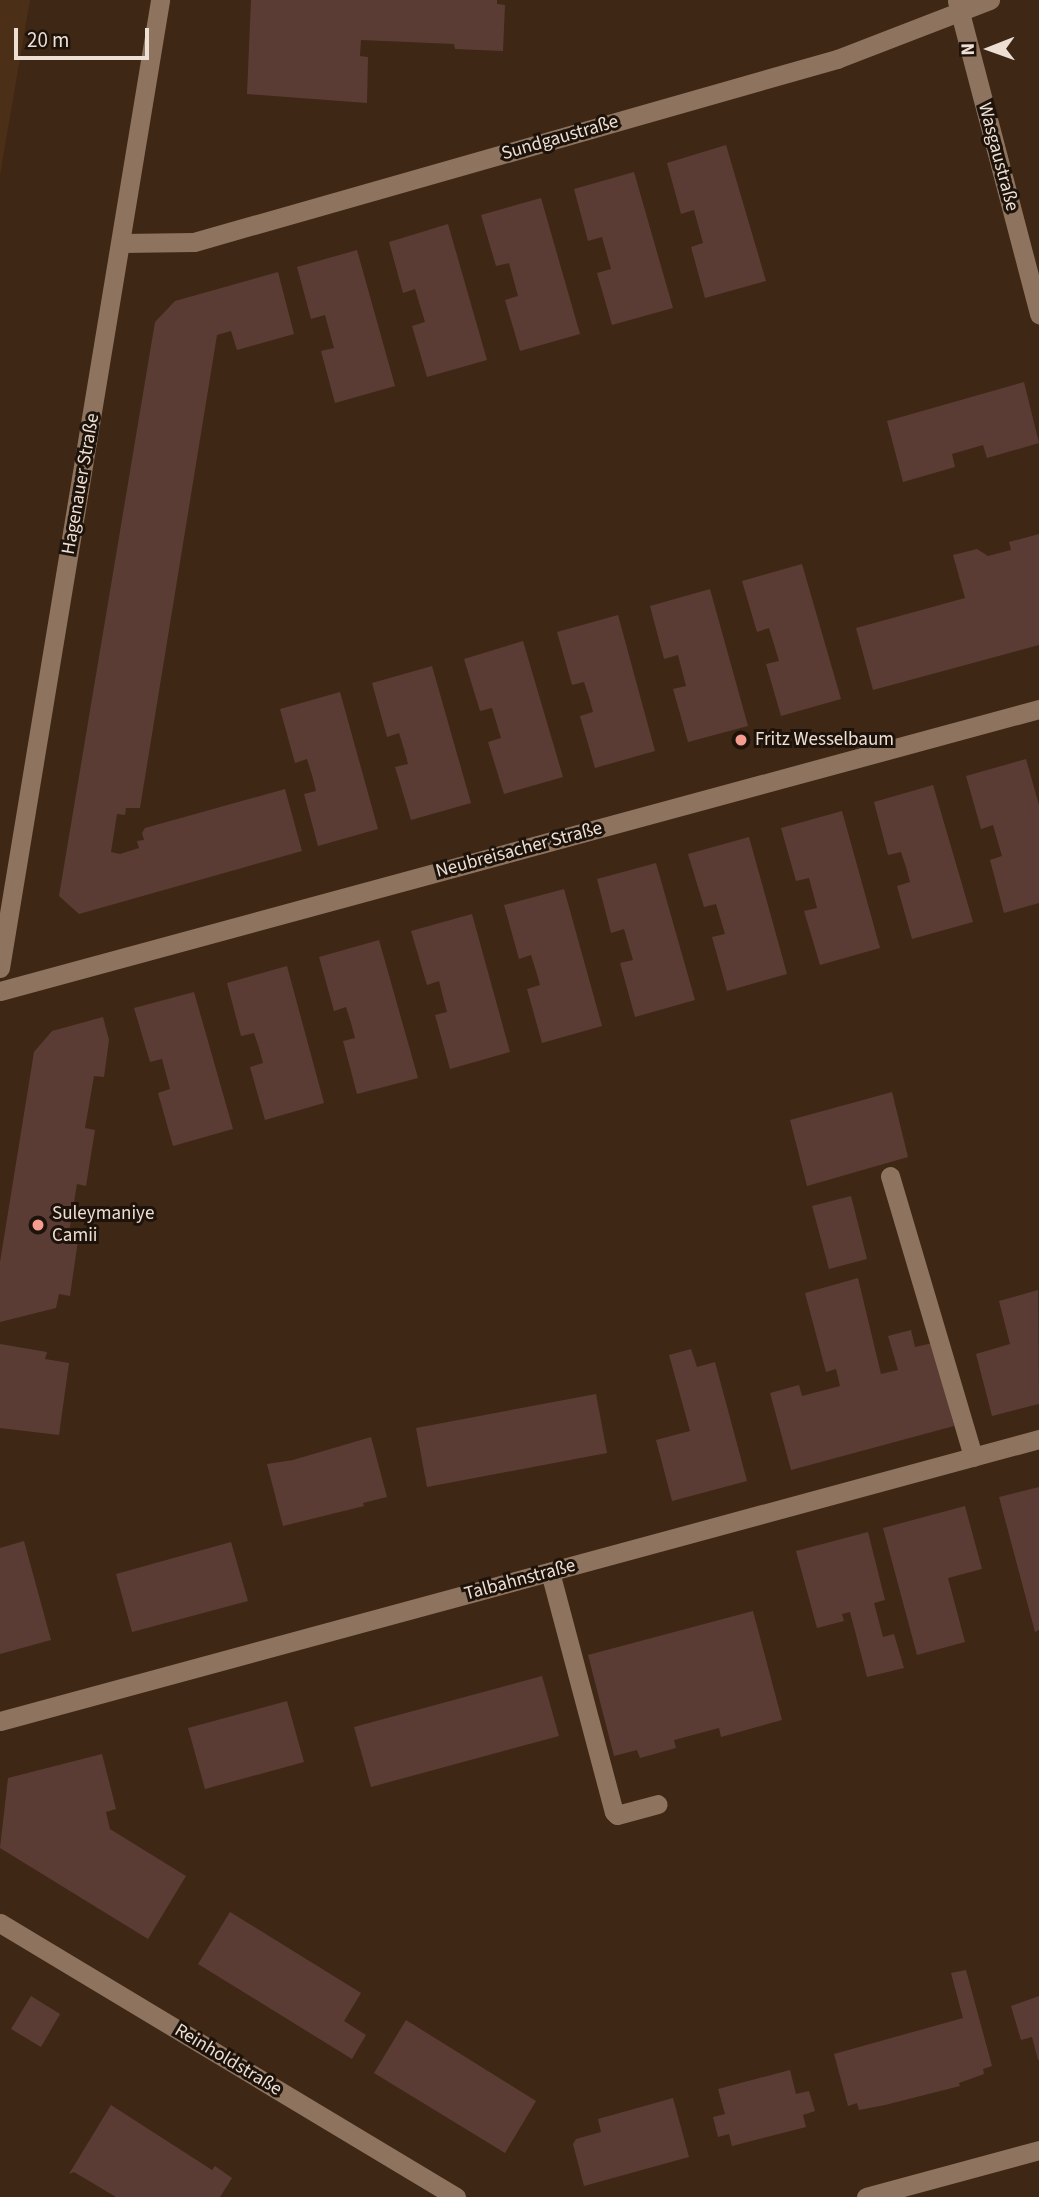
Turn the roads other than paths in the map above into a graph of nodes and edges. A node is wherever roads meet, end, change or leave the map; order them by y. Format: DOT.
graph roads {
  1 [pos="160,0"];
  2 [pos="990,0"];
  3 [pos="959,6"];
  4 [pos="122,243"];
  5 [pos="1039,314"];
  6 [pos="1039,709"];
  7 [pos="0,968"];
  8 [pos="0,991"];
  9 [pos="890,1176"];
  10 [pos="1039,1439"];
  11 [pos="973,1457"];
  12 [pos="550,1572"];
  13 [pos="0,1721"];
  14 [pos="658,1804"];
  15 [pos="0,1923"];
  16 [pos="1039,2150"];
  17 [pos="456,2197"];
  18 [pos="866,2197"];
  1 -- 4 [label="street, Hagenauer Straße"];
  2 -- 3 [label="street, Sundgaustraße"];
  3 -- 4 [label="street, Sundgaustraße"];
  3 -- 5 [label="street, Wasgaustraße"];
  4 -- 7 [label="street, Hagenauer Straße"];
  6 -- 8 [label="street, Neubreisacher Straße"];
  9 -- 11 [label="street"];
  10 -- 11 [label="street, Talbahnstraße"];
  11 -- 12 [label="street, Talbahnstraße"];
  12 -- 13 [label="street, Talbahnstraße"];
  12 -- 14 [label="street"];
  15 -- 17 [label="street, Reinholdstraße"];
  16 -- 18 [label="street"];
}
